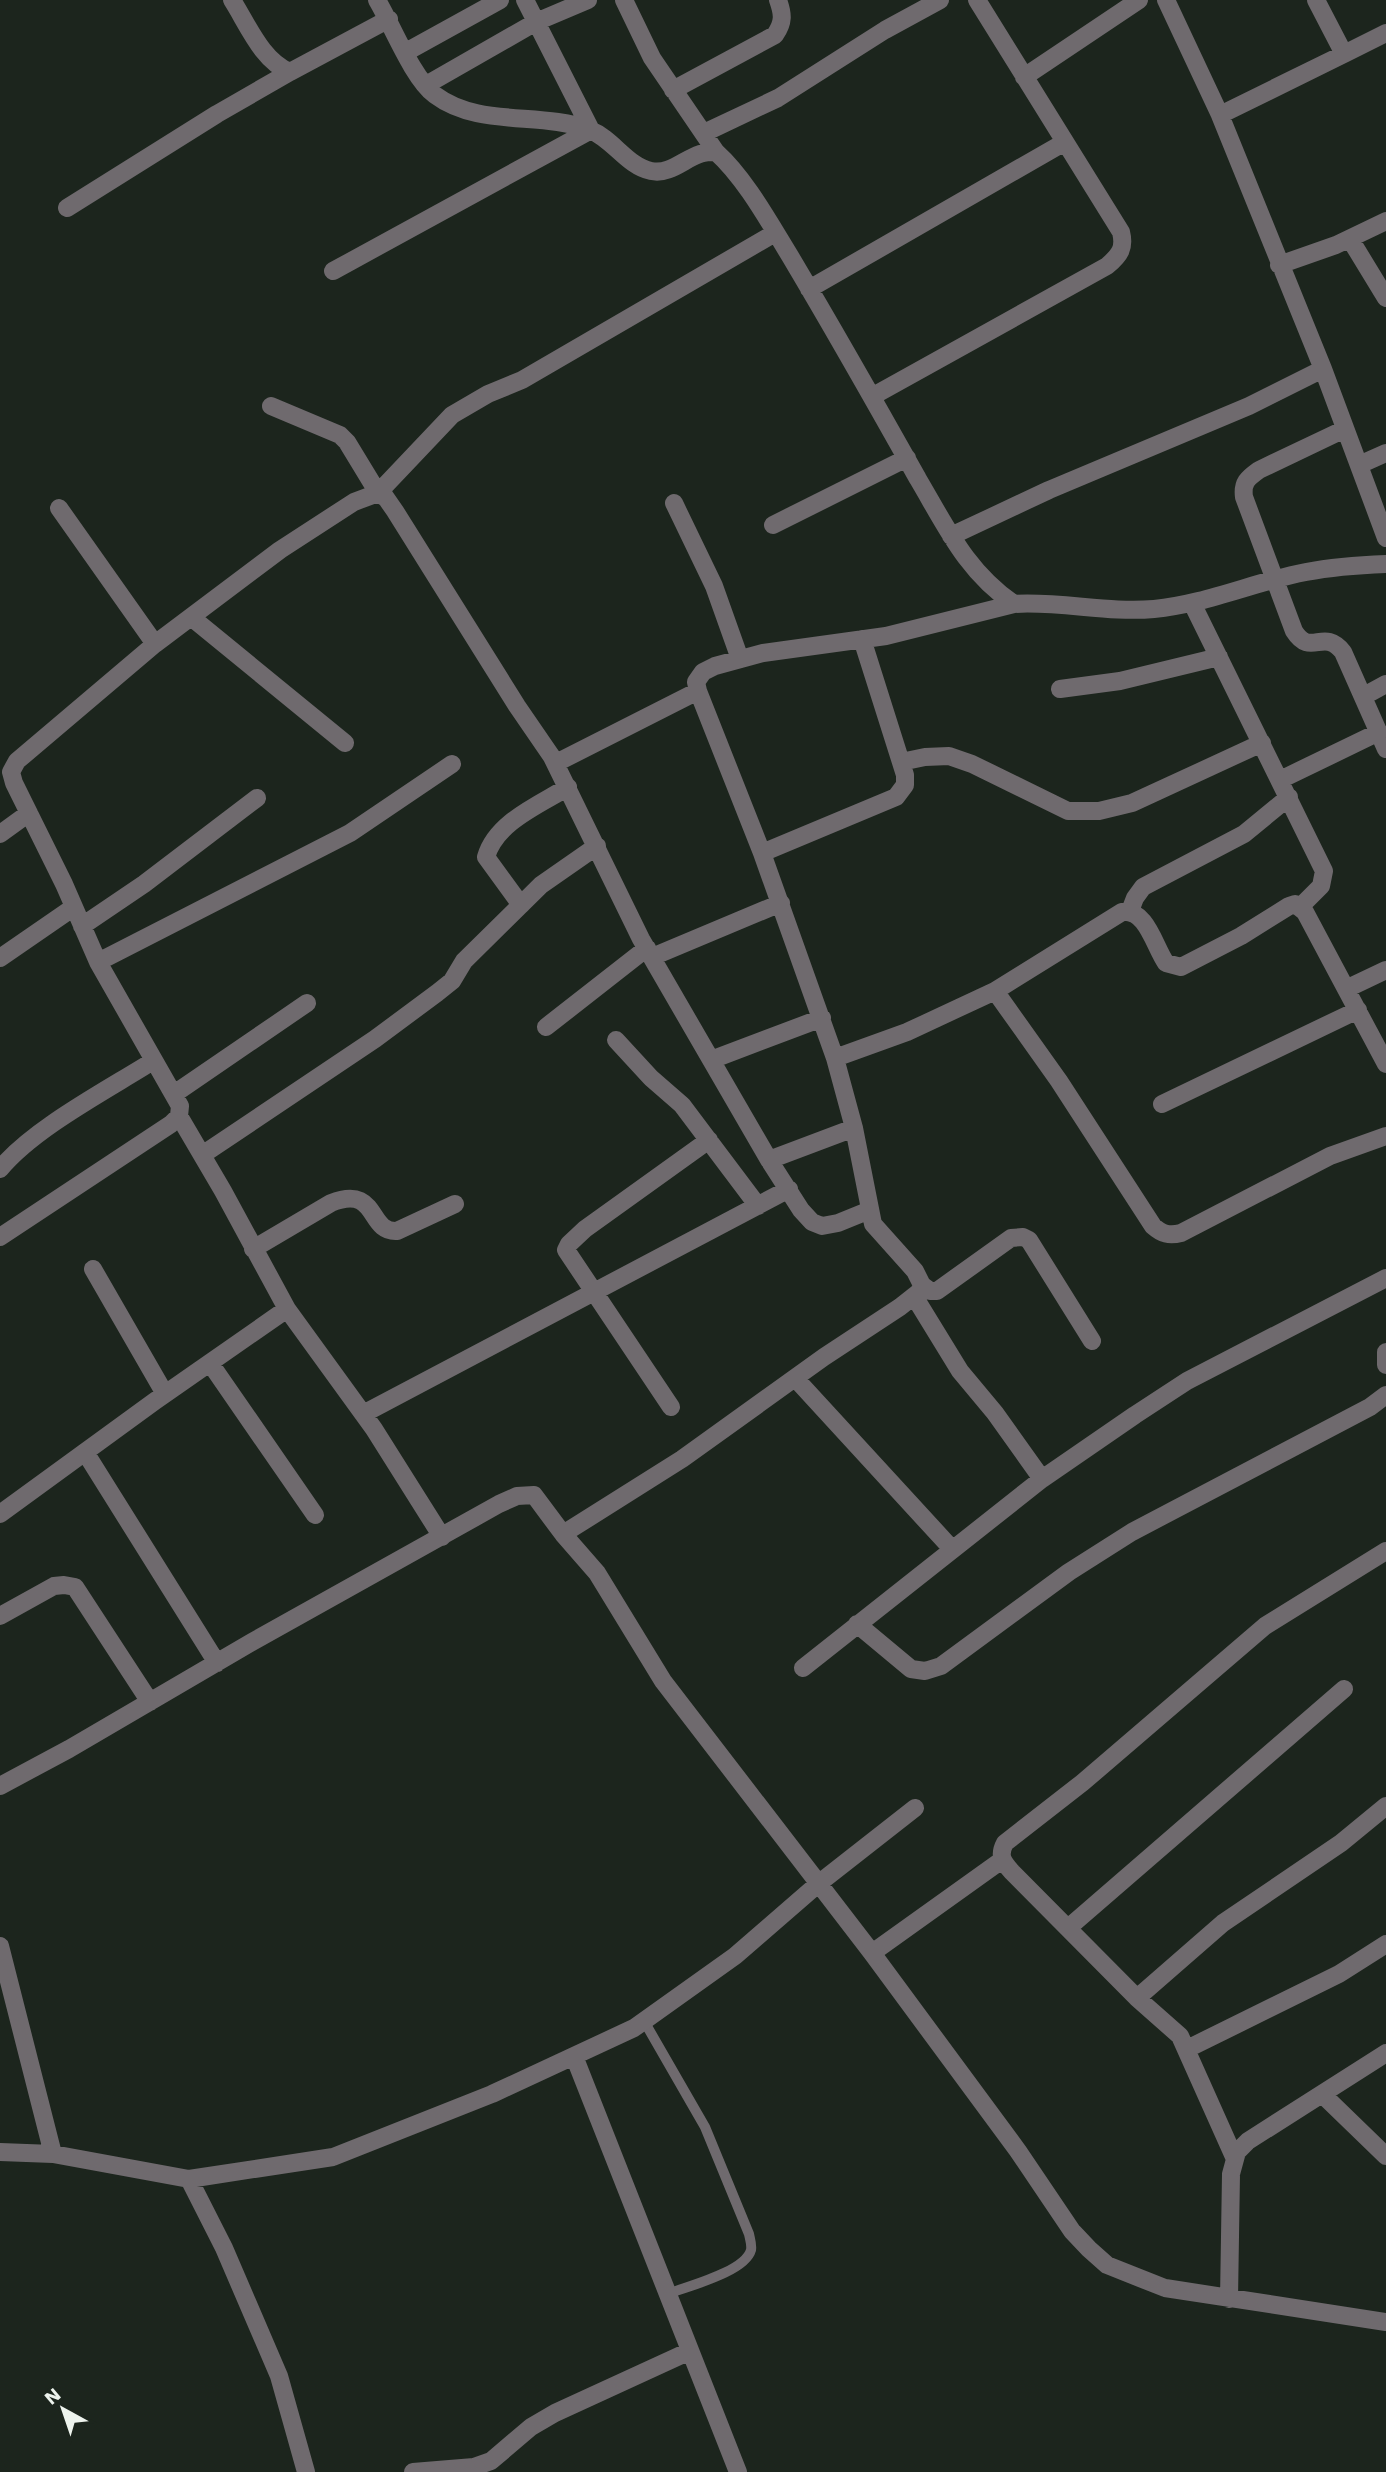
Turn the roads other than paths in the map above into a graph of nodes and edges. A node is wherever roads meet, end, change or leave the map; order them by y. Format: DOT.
graph roads {
  1 [pos="232,0"];
  2 [pos="377,0"];
  3 [pos="500,0"];
  4 [pos="525,0"];
  5 [pos="588,0"];
  6 [pos="624,0"];
  7 [pos="778,0"];
  8 [pos="940,0"];
  9 [pos="977,0"];
  10 [pos="1139,0"];
  11 [pos="1166,0"];
  12 [pos="1316,0"];
  13 [pos="389,19"];
  14 [pos="536,22"];
  15 [pos="1386,33"];
  16 [pos="406,52"];
  17 [pos="1344,54"];
  18 [pos="290,72"];
  19 [pos="1024,77"];
  20 [pos="426,85"];
  21 [pos="673,90"];
  22 [pos="1220,115"];
  23 [pos="591,130"];
  24 [pos="704,133"];
  25 [pos="1065,142"];
  26 [pos="716,152"];
  27 [pos="67,208"];
  28 [pos="1386,221"];
  29 [pos="775,233"];
  30 [pos="1350,239"];
  31 [pos="1279,265"];
  32 [pos="333,271"];
  33 [pos="809,289"];
  34 [pos="1386,298"];
  35 [pos="1323,369"];
  36 [pos="873,396"];
  37 [pos="271,406"];
  38 [pos="1345,429"];
  39 [pos="1386,453"];
  40 [pos="907,458"];
  41 [pos="1359,465"];
  42 [pos="378,493"];
  43 [pos="674,503"];
  44 [pos="59,508"];
  45 [pos="773,525"];
  46 [pos="951,536"];
  47 [pos="1386,538"];
  48 [pos="1386,564"];
  49 [pos="1275,580"];
  50 [pos="1192,603"];
  51 [pos="1014,604"];
  52 [pos="191,617"];
  53 [pos="862,639"];
  54 [pos="155,644"];
  55 [pos="1219,657"];
  56 [pos="740,659"];
  57 [pos="1386,684"];
  58 [pos="1060,689"];
  59 [pos="698,691"];
  60 [pos="1364,696"];
  61 [pos="1382,741"];
  62 [pos="345,743"];
  63 [pos="1262,743"];
  64 [pos="901,762"];
  65 [pos="556,763"];
  66 [pos="452,764"];
  67 [pos="1280,780"];
  68 [pos="568,786"];
  69 [pos="1289,797"];
  70 [pos="257,798"];
  71 [pos="29,813"];
  72 [pos="0,834"];
  73 [pos="597,846"];
  74 [pos="762,853"];
  75 [pos="781,903"];
  76 [pos="521,905"];
  77 [pos="74,907"];
  78 [pos="1300,907"];
  79 [pos="1130,911"];
  80 [pos="82,926"];
  81 [pos="649,952"];
  82 [pos="0,958"];
  83 [pos="98,962"];
  84 [pos="1386,970"];
  85 [pos="1346,989"];
  86 [pos="995,991"];
  87 [pos="307,1003"];
  88 [pos="1357,1010"];
  89 [pos="821,1018"];
  90 [pos="546,1027"];
  91 [pos="616,1040"];
  92 [pos="835,1058"];
  93 [pos="153,1060"];
  94 [pos="711,1060"];
  95 [pos="1386,1064"];
  96 [pos="174,1094"];
  97 [pos="1162,1104"];
  98 [pos="179,1116"];
  99 [pos="854,1128"];
  100 [pos="1386,1136"];
  101 [pos="709,1140"];
  102 [pos="202,1155"];
  103 [pos="769,1160"];
  104 [pos="0,1169"];
  105 [pos="789,1189"];
  106 [pos="455,1204"];
  107 [pos="758,1206"];
  108 [pos="870,1210"];
  109 [pos="0,1237"];
  110 [pos="253,1249"];
  111 [pos="93,1269"];
  112 [pos="1386,1278"];
  113 [pos="918,1291"];
  114 [pos="593,1292"];
  115 [pos="287,1309"];
  116 [pos="1092,1341"];
  117 [pos="1386,1352"];
  118 [pos="210,1363"];
  119 [pos="1386,1365"];
  120 [pos="795,1378"];
  121 [pos="165,1394"];
  122 [pos="1386,1395"];
  123 [pos="671,1406"];
  124 [pos="363,1413"];
  125 [pos="85,1452"];
  126 [pos="1042,1479"];
  127 [pos="0,1514"];
  128 [pos="315,1515"];
  129 [pos="563,1534"];
  130 [pos="442,1537"];
  131 [pos="952,1549"];
  132 [pos="1386,1551"];
  133 [pos="0,1616"];
  134 [pos="858,1624"];
  135 [pos="217,1663"];
  136 [pos="803,1668"];
  137 [pos="1344,1689"];
  138 [pos="150,1702"];
  139 [pos="0,1786"];
  140 [pos="1386,1806"];
  141 [pos="915,1808"];
  142 [pos="1002,1860"];
  143 [pos="818,1884"];
  144 [pos="1068,1928"];
  145 [pos="1386,1944"];
  146 [pos="0,1946"];
  147 [pos="872,1953"];
  148 [pos="1137,1998"];
  149 [pos="644,2021"];
  150 [pos="1187,2049"];
  151 [pos="1386,2053"];
  152 [pos="574,2056"];
  153 [pos="1322,2094"];
  154 [pos="0,2152"];
  155 [pos="53,2154"];
  156 [pos="1386,2156"];
  157 [pos="1235,2159"];
  158 [pos="189,2179"];
  159 [pos="668,2294"];
  160 [pos="1229,2299"];
  161 [pos="1386,2322"];
  162 [pos="690,2351"];
  163 [pos="306,2472"];
  164 [pos="413,2472"];
  165 [pos="738,2472"];
  1 -- 18 [label="street"];
  2 -- 13 [label="street"];
  3 -- 16 [label="street"];
  4 -- 14 [label="street"];
  5 -- 14 [label="street"];
  6 -- 21 [label="street"];
  7 -- 21 [label="street"];
  8 -- 24 [label="street"];
  9 -- 19 [label="street"];
  10 -- 19 [label="street"];
  11 -- 22 [label="street"];
  12 -- 17 [label="street"];
  13 -- 16 [label="street"];
  13 -- 18 [label="street"];
  14 -- 20 [label="street"];
  14 -- 23 [label="street"];
  15 -- 17 [label="street"];
  16 -- 20 [label="street"];
  17 -- 22 [label="street"];
  18 -- 27 [label="street"];
  19 -- 25 [label="street"];
  20 -- 23 [label="street"];
  21 -- 24 [label="street"];
  22 -- 31 [label="street"];
  23 -- 26 [label="street"];
  23 -- 32 [label="street"];
  24 -- 26 [label="street"];
  25 -- 33 [label="street"];
  25 -- 36 [label="street"];
  26 -- 29 [label="street"];
  28 -- 30 [label="street"];
  29 -- 33 [label="street"];
  29 -- 42 [label="street"];
  30 -- 31 [label="street"];
  30 -- 34 [label="street"];
  31 -- 35 [label="street"];
  33 -- 36 [label="street"];
  35 -- 38 [label="street"];
  35 -- 46 [label="street"];
  36 -- 40 [label="street"];
  37 -- 42 [label="street"];
  38 -- 41 [label="street"];
  38 -- 49 [label="street"];
  39 -- 41 [label="street"];
  40 -- 45 [label="street"];
  40 -- 46 [label="street"];
  41 -- 47 [label="street"];
  42 -- 52 [label="street"];
  42 -- 65 [label="street"];
  43 -- 56 [label="street"];
  44 -- 54 [label="street"];
  46 -- 51 [label="street"];
  48 -- 49 [label="street"];
  49 -- 50 [label="street"];
  49 -- 60 [label="street"];
  50 -- 51 [label="street"];
  50 -- 55 [label="street"];
  51 -- 53 [label="street"];
  52 -- 54 [label="street"];
  52 -- 62 [label="street"];
  53 -- 56 [label="street"];
  53 -- 64 [label="street"];
  54 -- 71 [label="street"];
  55 -- 58 [label="street"];
  55 -- 63 [label="street"];
  56 -- 59 [label="street"];
  57 -- 60 [label="street"];
  59 -- 65 [label="street"];
  59 -- 74 [label="street"];
  60 -- 61 [label="street"];
  61 -- 67 [label="street"];
  63 -- 64 [label="street"];
  63 -- 67 [label="street"];
  64 -- 74 [label="street"];
  65 -- 68 [label="street"];
  66 -- 83 [label="street"];
  67 -- 69 [label="street"];
  68 -- 73 [label="street"];
  68 -- 76 [label="street"];
  69 -- 78 [label="street"];
  69 -- 79 [label="street"];
  70 -- 80 [label="street"];
  71 -- 72 [label="street"];
  71 -- 77 [label="street"];
  73 -- 76 [label="street"];
  73 -- 81 [label="street"];
  74 -- 75 [label="street"];
  75 -- 81 [label="street"];
  75 -- 89 [label="street"];
  76 -- 102 [label="street"];
  77 -- 80 [label="street"];
  77 -- 82 [label="street"];
  78 -- 79 [label="street"];
  78 -- 85 [label="street"];
  79 -- 86 [label="street"];
  80 -- 83 [label="street"];
  81 -- 90 [label="street"];
  81 -- 94 [label="street"];
  83 -- 93 [label="street"];
  84 -- 85 [label="street"];
  85 -- 88 [label="street"];
  86 -- 92 [label="street"];
  86 -- 100 [label="street"];
  87 -- 96 [label="street"];
  88 -- 95 [label="street"];
  88 -- 97 [label="street"];
  89 -- 92 [label="street"];
  89 -- 94 [label="street"];
  91 -- 101 [label="street"];
  92 -- 99 [label="street"];
  93 -- 96 [label="street"];
  93 -- 104 [label="street"];
  94 -- 103 [label="street"];
  96 -- 98 [label="street"];
  98 -- 102 [label="street"];
  98 -- 109 [label="street"];
  99 -- 103 [label="street"];
  99 -- 108 [label="street"];
  101 -- 107 [label="street"];
  101 -- 114 [label="street"];
  102 -- 110 [label="street"];
  103 -- 105 [label="street"];
  105 -- 107 [label="street"];
  105 -- 108 [label="street"];
  106 -- 110 [label="street"];
  107 -- 114 [label="street"];
  108 -- 113 [label="street"];
  110 -- 115 [label="street"];
  111 -- 121 [label="street"];
  112 -- 126 [label="street"];
  113 -- 116 [label="street"];
  113 -- 120 [label="street"];
  113 -- 126 [label="street"];
  114 -- 123 [label="street"];
  114 -- 124 [label="street"];
  115 -- 118 [label="street"];
  115 -- 124 [label="street"];
  117 -- 119 [label="street"];
  118 -- 121 [label="street"];
  118 -- 128 [label="street"];
  120 -- 129 [label="street"];
  120 -- 131 [label="street"];
  121 -- 125 [label="street"];
  122 -- 134 [label="street"];
  124 -- 130 [label="street"];
  125 -- 127 [label="street"];
  125 -- 135 [label="street"];
  126 -- 131 [label="street"];
  129 -- 130 [label="street"];
  129 -- 143 [label="street"];
  130 -- 135 [label="street"];
  131 -- 134 [label="street"];
  132 -- 142 [label="street"];
  133 -- 138 [label="street"];
  134 -- 136 [label="street"];
  135 -- 138 [label="street"];
  137 -- 144 [label="street"];
  138 -- 139 [label="street"];
  140 -- 148 [label="street"];
  141 -- 143 [label="street"];
  142 -- 144 [label="street"];
  142 -- 147 [label="street"];
  143 -- 147 [label="street"];
  143 -- 149 [label="street"];
  144 -- 148 [label="street"];
  145 -- 150 [label="street"];
  146 -- 155 [label="street"];
  147 -- 160 [label="street"];
  148 -- 150 [label="street"];
  149 -- 152 [label="street"];
  149 -- 159 [label="lane"];
  150 -- 157 [label="street"];
  151 -- 153 [label="street"];
  152 -- 158 [label="street"];
  152 -- 159 [label="street"];
  153 -- 156 [label="street"];
  153 -- 157 [label="street"];
  154 -- 155 [label="street"];
  155 -- 158 [label="street"];
  157 -- 160 [label="street"];
  158 -- 163 [label="street"];
  159 -- 162 [label="street"];
  160 -- 161 [label="street"];
  162 -- 164 [label="street"];
  162 -- 165 [label="street"];
}
